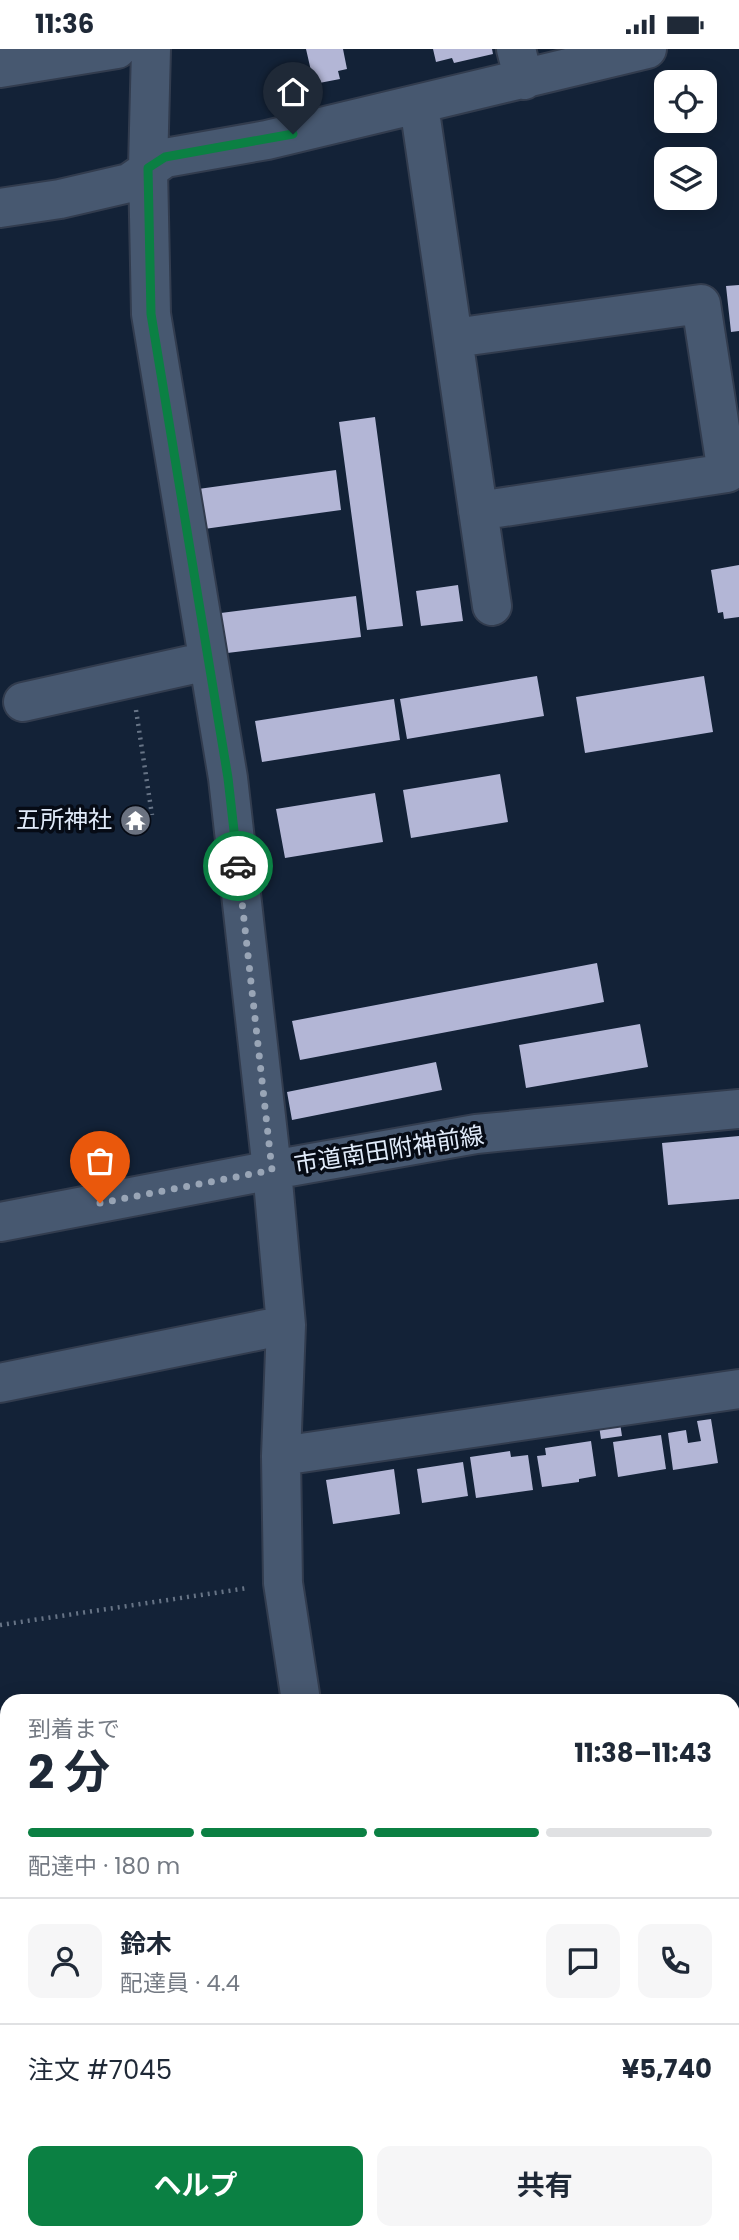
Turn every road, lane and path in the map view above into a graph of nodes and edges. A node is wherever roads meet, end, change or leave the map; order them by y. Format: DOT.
graph roads {
  1 [pos="117,49"];
  2 [pos="151,49"];
  3 [pos="647,49"];
  4 [pos="520,64"];
  5 [pos="0,68"];
  6 [pos="419,105"];
  7 [pos="148,168"];
  8 [pos="0,208"];
  9 [pos="454,338"];
  10 [pos="478,511"];
  11 [pos="492,606"];
  12 [pos="208,661"];
  13 [pos="131,678"];
  14 [pos="23,702"];
  15 [pos="152,815"];
  16 [pos="739,1109"];
  17 [pos="272,1170"];
  18 [pos="0,1221"];
  19 [pos="286,1325"];
  20 [pos="0,1383"];
  21 [pos="739,1389"];
  22 [pos="281,1456"];
  23 [pos="284,1583"];
  24 [pos="0,1625"];
  25 [pos="300,1694"];
  1 -- 5 [label="street"];
  2 -- 7 [label="street"];
  3 -- 4 [label="street"];
  4 -- 6 [label="street"];
  6 -- 7 [label="street"];
  6 -- 9 [label="street"];
  7 -- 8 [label="street"];
  7 -- 12 [label="street"];
  9 -- 10 [label="street"];
  9 -- 10 [label="street"];
  10 -- 11 [label="street"];
  12 -- 13 [label="street"];
  12 -- 17 [label="street"];
  13 -- 14 [label="street"];
  13 -- 15 [label="path"];
  16 -- 17 [label="street, 市道南田附神前線"];
  17 -- 18 [label="street, 市道南田附神前線"];
  17 -- 19 [label="street"];
  19 -- 20 [label="street"];
  19 -- 22 [label="street"];
  21 -- 22 [label="street"];
  22 -- 23 [label="street"];
  23 -- 24 [label="path"];
  23 -- 25 [label="street"];
}
